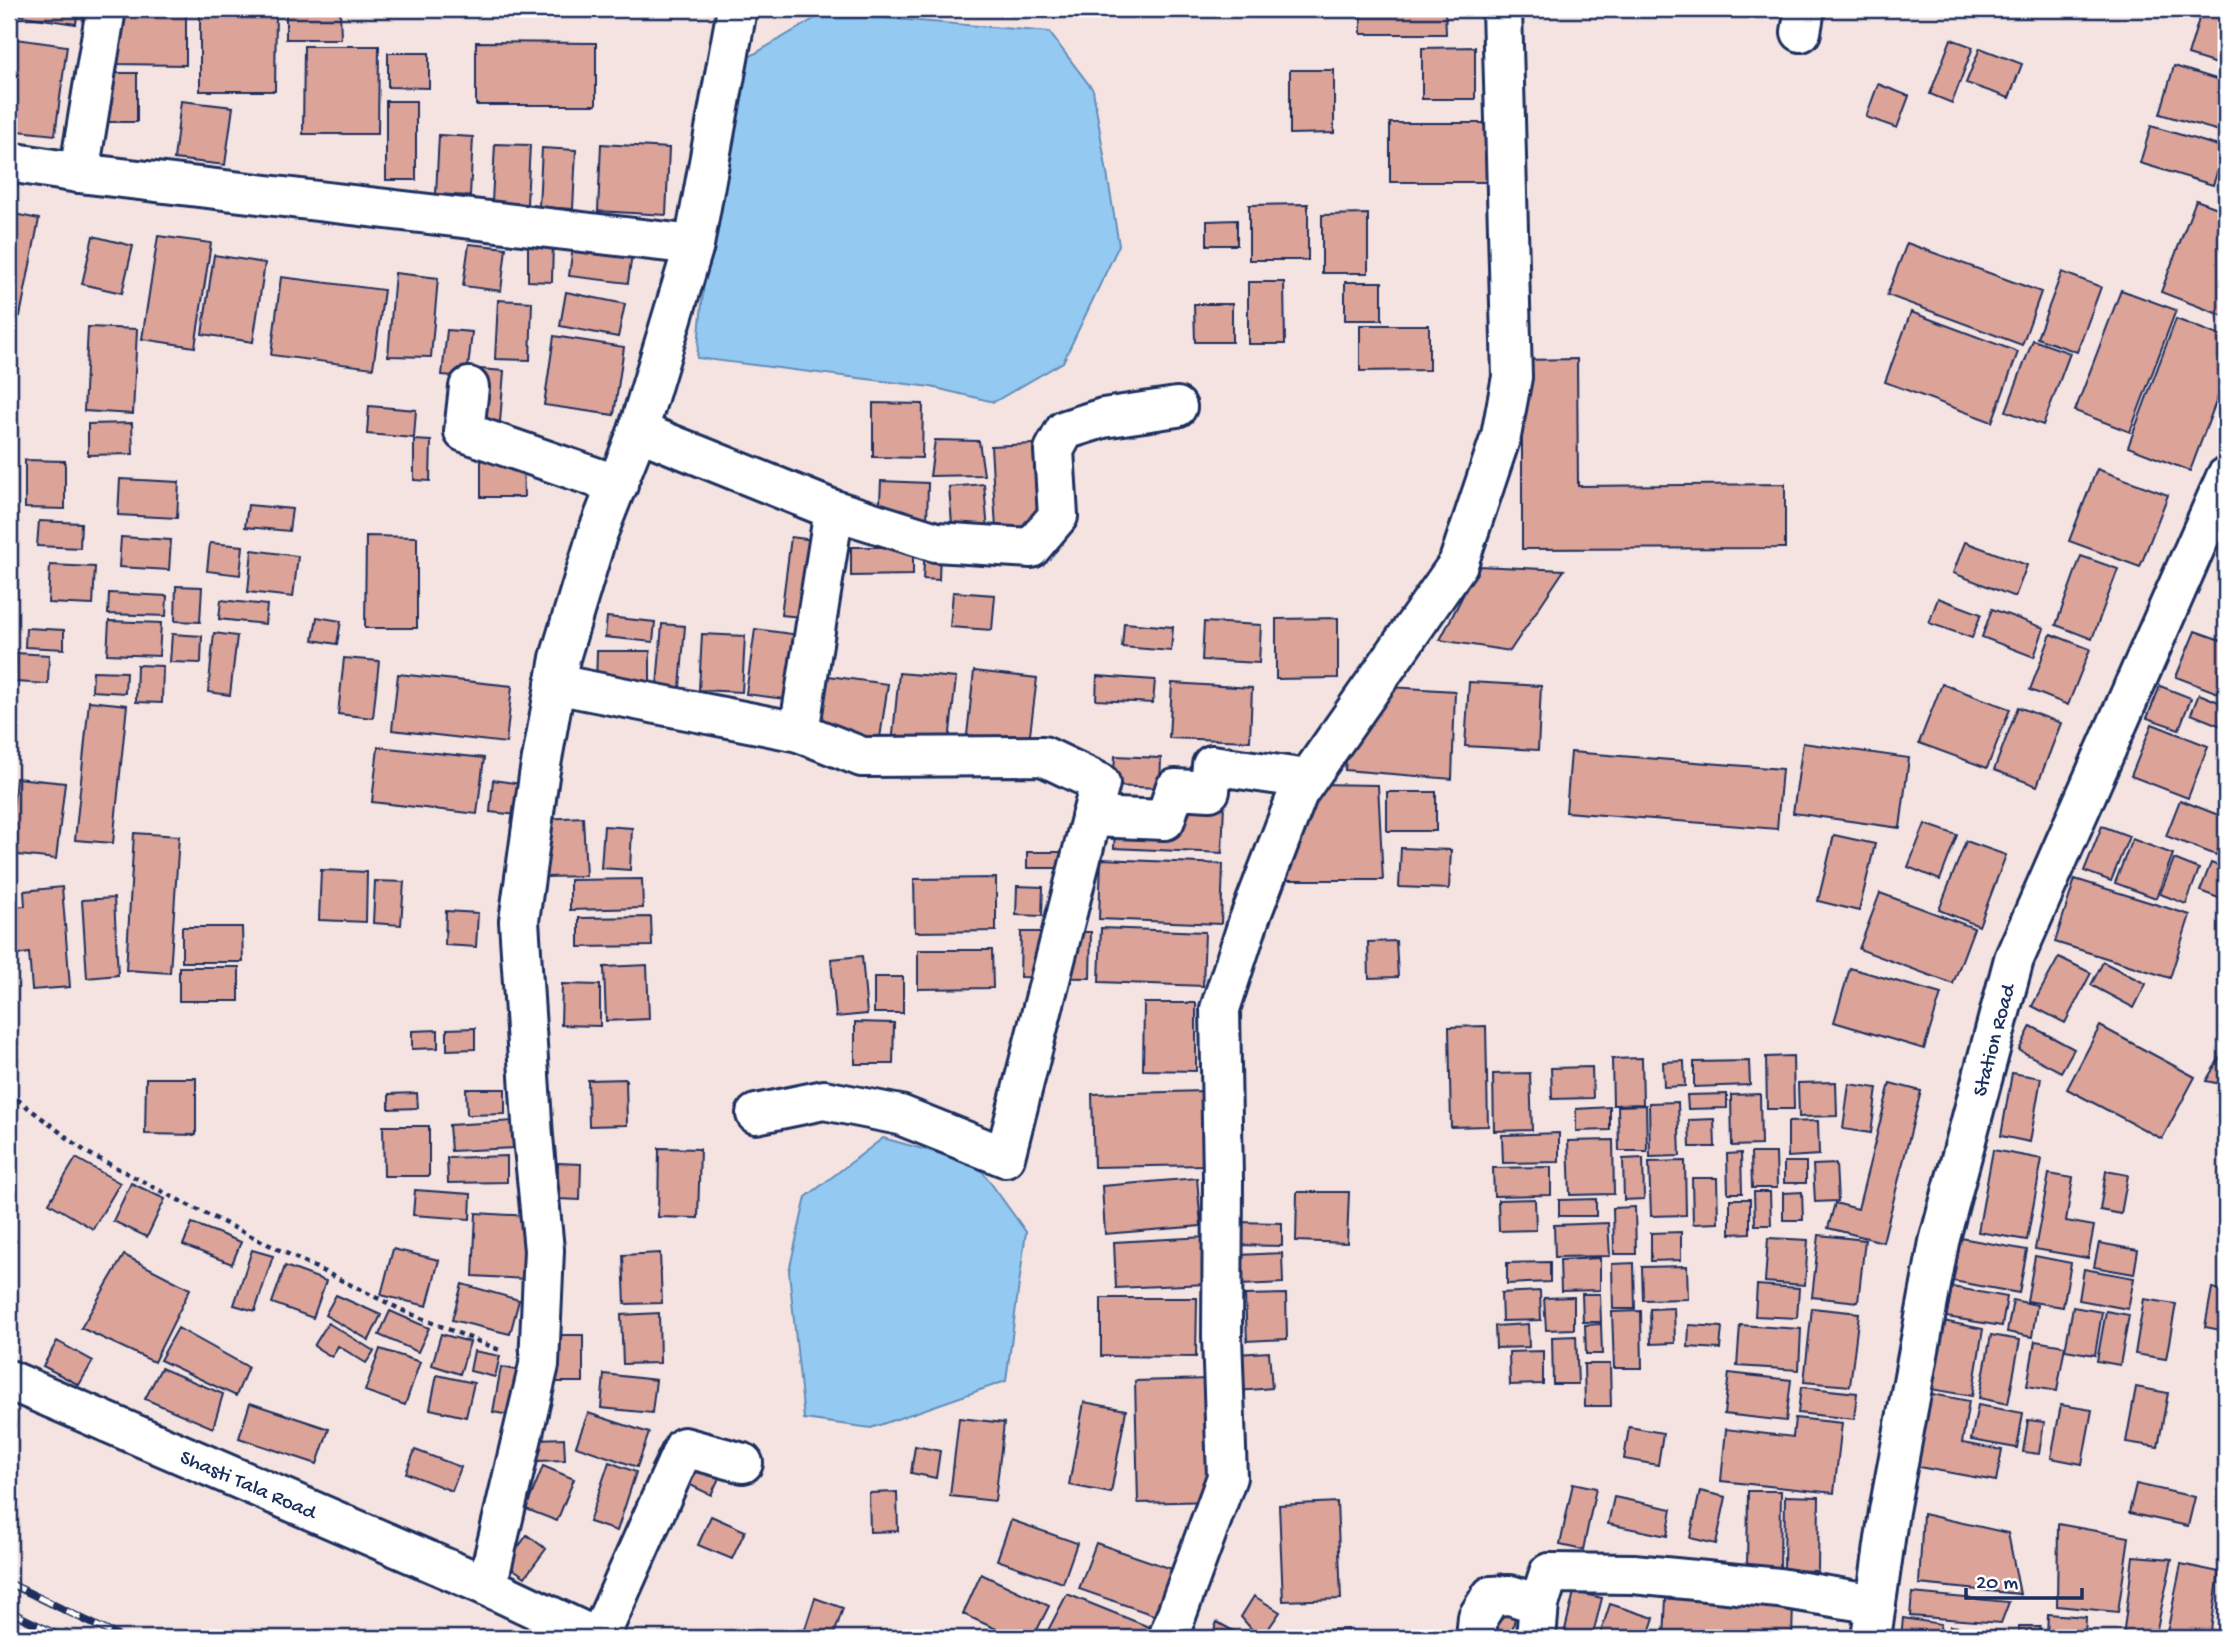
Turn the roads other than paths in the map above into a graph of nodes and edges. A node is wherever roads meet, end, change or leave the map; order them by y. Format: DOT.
graph roads {
  1 [pos="106,9"];
  2 [pos="737,9"];
  3 [pos="1502,9"];
  4 [pos="9,162"];
  5 [pos="79,173"];
  6 [pos="694,245"];
  7 [pos="469,387"];
  8 [pos="1177,407"];
  9 [pos="638,430"];
  10 [pos="2226,477"];
  11 [pos="618,485"];
  12 [pos="834,510"];
  13 [pos="555,684"];
  14 [pos="799,732"];
  15 [pos="1307,779"];
  16 [pos="1091,817"];
  17 [pos="757,1114"];
  18 [pos="9,1380"];
  19 [pos="743,1463"];
  20 [pos="486,1586"];
  21 [pos="1537,1621"];
  22 [pos="1873,1621"];
  23 [pos="598,1638"];
  24 [pos="1168,1638"];
  25 [pos="1476,1638"];
  1 -- 5 [label="street"];
  2 -- 6 [label="street"];
  3 -- 15 [label="street"];
  4 -- 5 [label="street"];
  5 -- 6 [label="street"];
  6 -- 9 [label="street"];
  7 -- 11 [label="street"];
  8 -- 12 [label="street"];
  9 -- 11 [label="street"];
  9 -- 12 [label="street"];
  10 -- 22 [label="street, Station Road"];
  11 -- 13 [label="street"];
  12 -- 14 [label="street"];
  13 -- 14 [label="street"];
  13 -- 20 [label="street"];
  14 -- 16 [label="street"];
  15 -- 16 [label="street"];
  15 -- 24 [label="street"];
  16 -- 17 [label="street"];
  18 -- 20 [label="street, Shasti Tala Road"];
  19 -- 23 [label="street"];
  20 -- 23 [label="street"];
  21 -- 22 [label="street"];
  21 -- 25 [label="street"];
}
